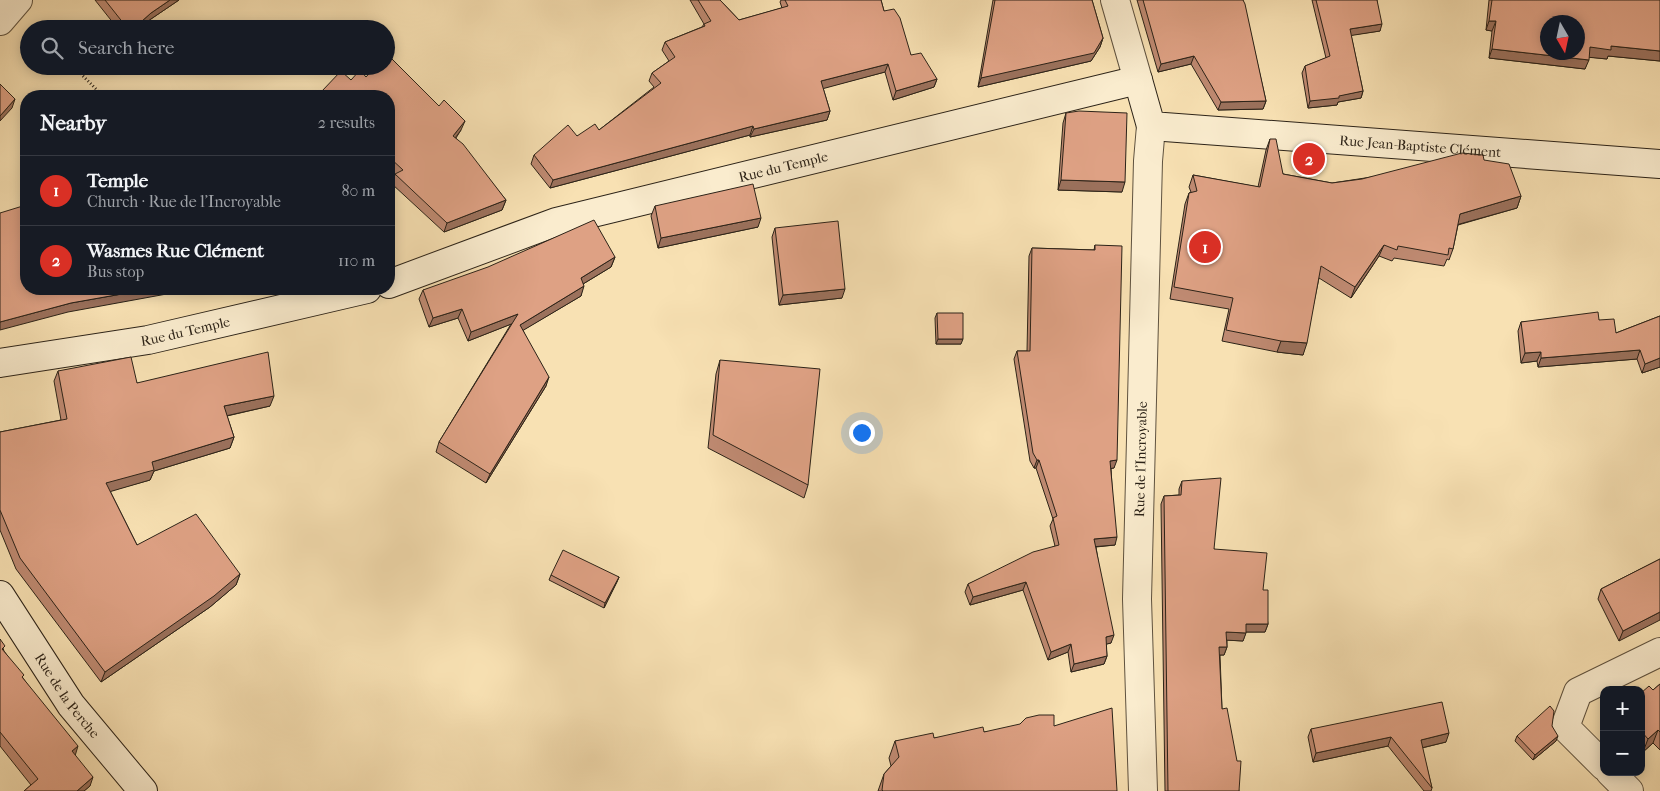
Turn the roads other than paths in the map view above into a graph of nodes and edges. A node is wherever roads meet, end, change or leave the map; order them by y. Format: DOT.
graph roads {
  1 [pos="18,0"];
  2 [pos="1115,0"];
  3 [pos="0,21"];
  4 [pos="1138,80"];
  5 [pos="1151,126"];
  6 [pos="1660,164"];
  7 [pos="395,282"];
  8 [pos="340,295"];
  9 [pos="0,363"];
  10 [pos="0,595"];
  11 [pos="1660,652"];
  12 [pos="1600,762"];
  13 [pos="1614,776"];
  14 [pos="143,791"];
  15 [pos="1143,791"];
  16 [pos="1629,791"];
  1 -- 3 [label="street"];
  2 -- 4 [label="street"];
  4 -- 5 [label="street"];
  4 -- 7 [label="street, Rue du Temple"];
  5 -- 6 [label="street, Rue Jean-Baptiste Clément"];
  5 -- 15 [label="street, Rue de l'Incroyable"];
  8 -- 9 [label="street, Rue du Temple"];
  10 -- 14 [label="street, Rue de la Perche"];
  11 -- 12 [label="street"];
  13 -- 16 [label="street"];
}
